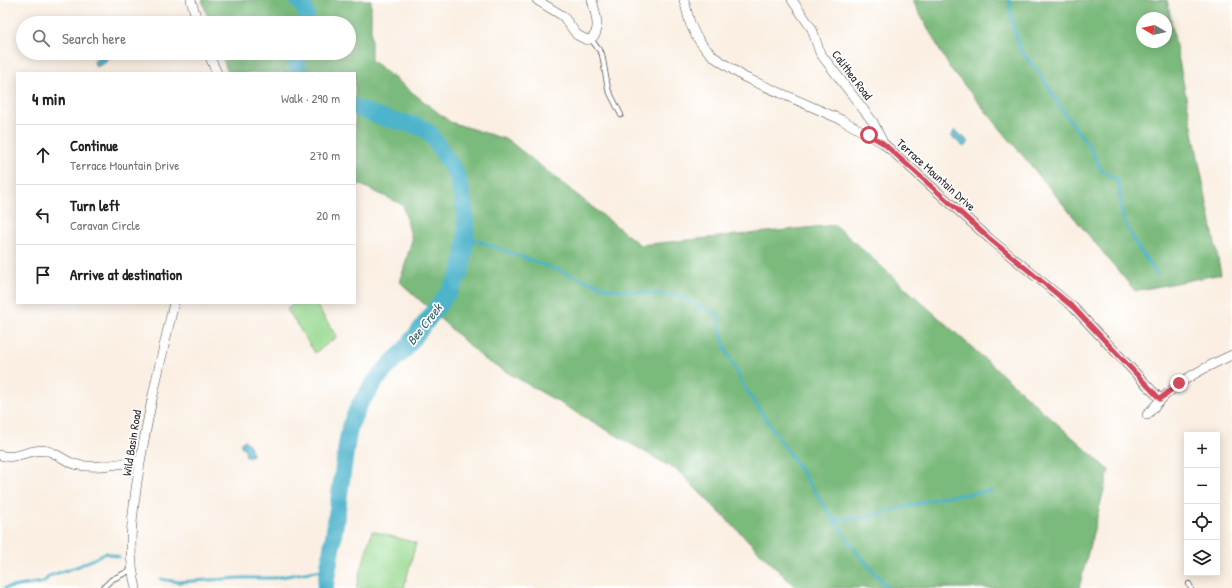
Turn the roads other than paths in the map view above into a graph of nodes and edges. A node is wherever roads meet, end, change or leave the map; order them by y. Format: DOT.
graph roads {
  1 [pos="191,0"];
  2 [pos="537,0"];
  3 [pos="592,0"];
  4 [pos="684,0"];
  5 [pos="792,0"];
  6 [pos="196,16"];
  7 [pos="591,39"];
  8 [pos="211,60"];
  9 [pos="217,72"];
  10 [pos="621,115"];
  11 [pos="883,143"];
  12 [pos="174,304"];
  13 [pos="1232,355"];
  14 [pos="1160,399"];
  15 [pos="1147,414"];
  16 [pos="0,455"];
  17 [pos="140,461"];
  18 [pos="133,569"];
  19 [pos="103,588"];
  20 [pos="136,588"];
  1 -- 6 [label="street"];
  2 -- 7 [label="street"];
  3 -- 7 [label="street"];
  4 -- 11 [label="street, Terrace Mountain Drive"];
  5 -- 11 [label="street, Calithea Road"];
  7 -- 10 [label="lane"];
  8 -- 9 [label="street"];
  11 -- 14 [label="street, Terrace Mountain Drive"];
  12 -- 17 [label="street, Wild Basin Road"];
  13 -- 14 [label="street"];
  14 -- 15 [label="street"];
  16 -- 17 [label="street"];
  17 -- 18 [label="street, Wild Basin Road"];
  18 -- 19 [label="lane"];
  18 -- 20 [label="street, Wild Basin Road"];
}
